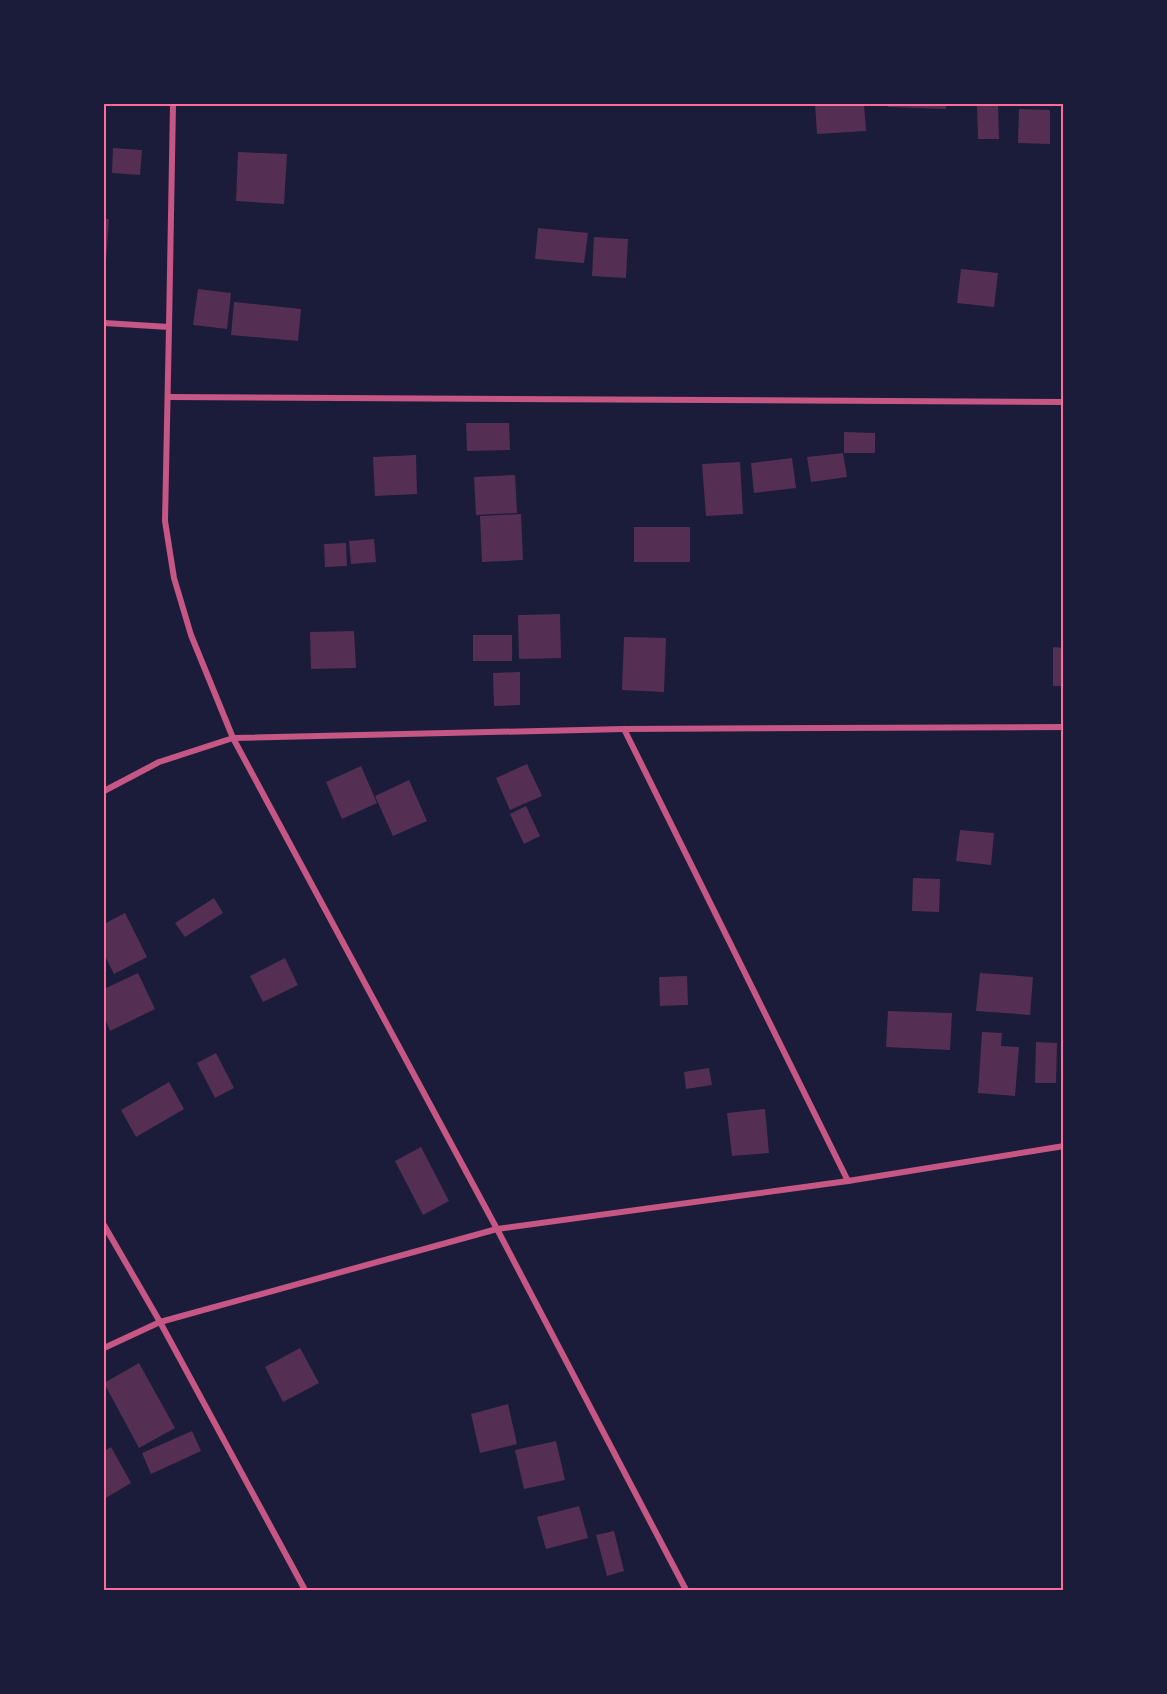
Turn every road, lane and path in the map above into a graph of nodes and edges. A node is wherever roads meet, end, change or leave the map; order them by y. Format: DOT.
graph roads {
  1 [pos="173,104"];
  2 [pos="104,323"];
  3 [pos="169,327"];
  4 [pos="169,397"];
  5 [pos="1064,402"];
  6 [pos="1064,727"];
  7 [pos="624,729"];
  8 [pos="233,738"];
  9 [pos="104,791"];
  10 [pos="1064,1146"];
  11 [pos="848,1181"];
  12 [pos="104,1225"];
  13 [pos="497,1229"];
  14 [pos="160,1322"];
  15 [pos="104,1348"];
  16 [pos="305,1590"];
  17 [pos="686,1590"];
  1 -- 3 [label="street"];
  2 -- 3 [label="street"];
  3 -- 4 [label="street"];
  4 -- 5 [label="street"];
  4 -- 8 [label="street"];
  6 -- 7 [label="street"];
  7 -- 8 [label="street"];
  7 -- 11 [label="street"];
  8 -- 9 [label="street"];
  8 -- 13 [label="street"];
  10 -- 11 [label="street"];
  11 -- 13 [label="street"];
  12 -- 14 [label="street"];
  13 -- 14 [label="street"];
  13 -- 17 [label="street"];
  14 -- 15 [label="street"];
  14 -- 16 [label="street"];
}
